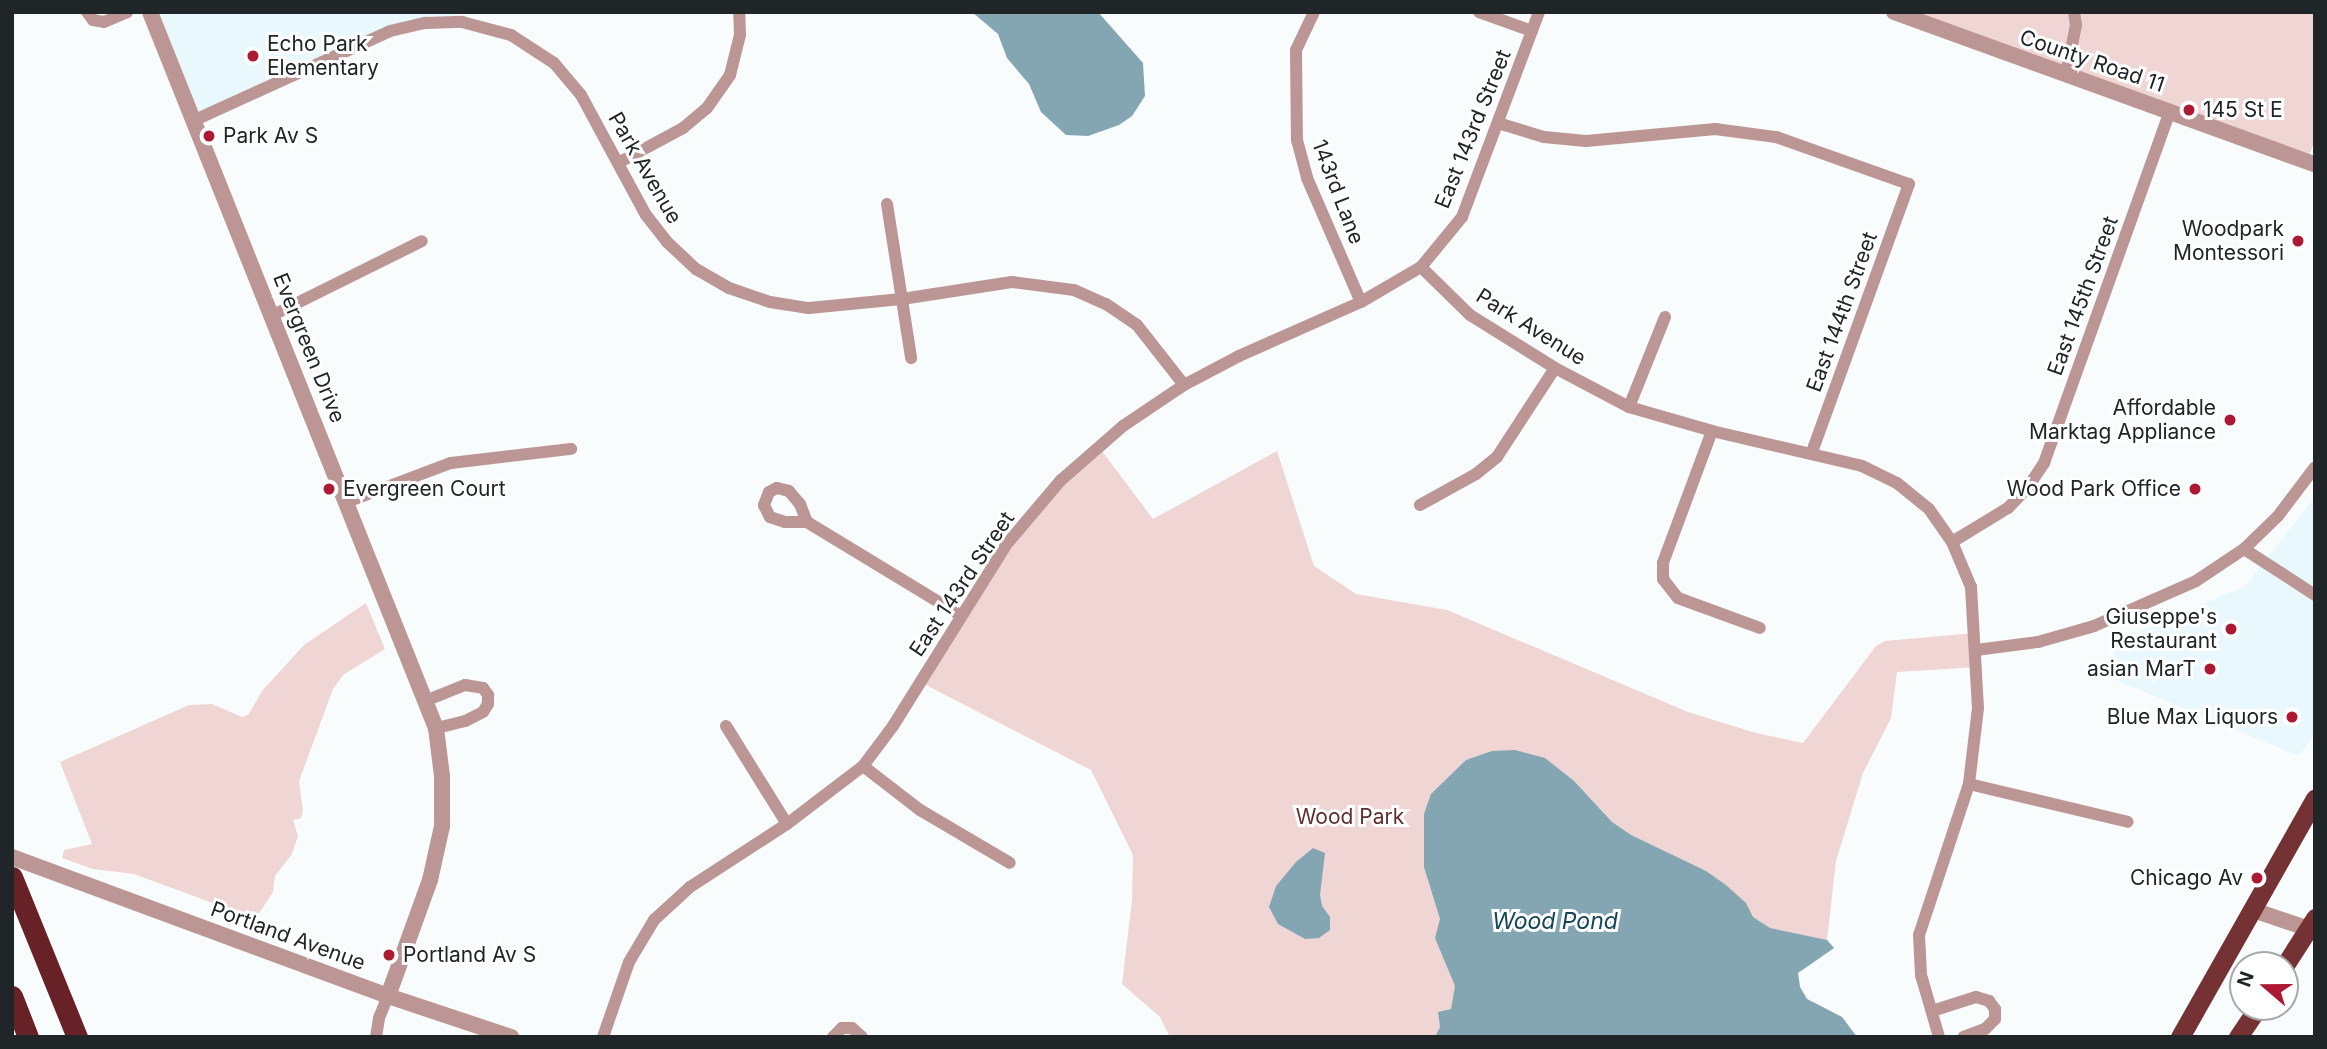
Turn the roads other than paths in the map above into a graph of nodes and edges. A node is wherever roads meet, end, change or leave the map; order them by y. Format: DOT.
graph roads {
  1 [pos="87,12"];
  2 [pos="127,12"];
  3 [pos="150,12"];
  4 [pos="739,12"];
  5 [pos="1314,12"];
  6 [pos="1479,12"];
  7 [pos="1539,12"];
  8 [pos="1894,12"];
  9 [pos="2074,12"];
  10 [pos="1532,31"];
  11 [pos="2066,75"];
  12 [pos="2170,111"];
  13 [pos="195,120"];
  14 [pos="1498,123"];
  15 [pos="618,163"];
  16 [pos="2315,164"];
  17 [pos="887,204"];
  18 [pos="422,241"];
  19 [pos="1421,267"];
  20 [pos="902,299"];
  21 [pos="1361,302"];
  22 [pos="274,315"];
  23 [pos="1665,317"];
  24 [pos="911,358"];
  25 [pos="1555,368"];
  26 [pos="1184,385"];
  27 [pos="1629,407"];
  28 [pos="1712,431"];
  29 [pos="571,449"];
  30 [pos="1811,453"];
  31 [pos="2315,467"];
  32 [pos="348,502"];
  33 [pos="1420,505"];
  34 [pos="807,522"];
  35 [pos="1952,542"];
  36 [pos="2244,549"];
  37 [pos="2315,595"];
  38 [pos="960,615"];
  39 [pos="1760,628"];
  40 [pos="1976,650"];
  41 [pos="425,701"];
  42 [pos="726,726"];
  43 [pos="436,728"];
  44 [pos="863,766"];
  45 [pos="1969,784"];
  46 [pos="2315,798"];
  47 [pos="2128,822"];
  48 [pos="787,824"];
  49 [pos="12,857"];
  50 [pos="1010,863"];
  51 [pos="12,877"];
  52 [pos="2253,910"];
  53 [pos="2313,926"];
  54 [pos="2295,951"];
  55 [pos="12,996"];
  56 [pos="388,996"];
  57 [pos="1931,1011"];
  58 [pos="2249,1021"];
  59 [pos="28,1037"];
  60 [pos="77,1037"];
  61 [pos="376,1037"];
  62 [pos="511,1037"];
  63 [pos="603,1037"];
  64 [pos="833,1037"];
  65 [pos="862,1037"];
  66 [pos="1939,1037"];
  67 [pos="1963,1037"];
  68 [pos="2179,1037"];
  69 [pos="2238,1037"];
  1 -- 2 [label="street"];
  3 -- 13 [label="street, Evergreen Drive"];
  4 -- 15 [label="street"];
  5 -- 21 [label="street, 143rd Lane"];
  6 -- 10 [label="street"];
  7 -- 10 [label="street, East 143rd Street"];
  8 -- 11 [label="street, County Road 11"];
  9 -- 11 [label="street"];
  10 -- 14 [label="street, East 143rd Street"];
  11 -- 12 [label="street, County Road 11"];
  12 -- 16 [label="street, County Road 11"];
  12 -- 35 [label="street, East 145th Street"];
  13 -- 15 [label="street, Park Avenue"];
  13 -- 22 [label="street, Evergreen Drive"];
  14 -- 19 [label="street, East 143rd Street"];
  14 -- 30 [label="street, East 144th Street"];
  15 -- 20 [label="street, Park Avenue"];
  17 -- 20 [label="street"];
  18 -- 22 [label="street"];
  19 -- 21 [label="street, East 143rd Street"];
  19 -- 25 [label="street, Park Avenue"];
  20 -- 24 [label="street"];
  20 -- 26 [label="street, Park Avenue"];
  21 -- 26 [label="street, East 143rd Street"];
  22 -- 32 [label="street, Evergreen Drive"];
  23 -- 27 [label="street"];
  25 -- 27 [label="street, Park Avenue"];
  25 -- 33 [label="street"];
  26 -- 38 [label="street, East 143rd Street"];
  27 -- 28 [label="street, Park Avenue"];
  28 -- 30 [label="street, Park Avenue"];
  28 -- 39 [label="street"];
  29 -- 32 [label="street"];
  30 -- 35 [label="street"];
  31 -- 36 [label="street"];
  32 -- 41 [label="street, Evergreen Drive"];
  34 -- 38 [label="street"];
  35 -- 40 [label="street"];
  36 -- 37 [label="street"];
  36 -- 40 [label="street"];
  38 -- 44 [label="street, East 143rd Street"];
  40 -- 45 [label="street"];
  41 -- 43 [label="street, Evergreen Drive"];
  41 -- 43 [label="street"];
  42 -- 48 [label="street"];
  43 -- 56 [label="street, Evergreen Drive"];
  44 -- 48 [label="street, East 143rd Street"];
  44 -- 50 [label="street"];
  45 -- 47 [label="street"];
  45 -- 57 [label="street"];
  46 -- 52 [label="highway"];
  48 -- 63 [label="street, East 143rd Street"];
  49 -- 56 [label="street, Portland Avenue"];
  51 -- 60 [label="highway"];
  52 -- 53 [label="street"];
  52 -- 68 [label="highway"];
  53 -- 54 [label="highway"];
  55 -- 59 [label="highway"];
  56 -- 61 [label="street"];
  56 -- 62 [label="street, Portland Avenue"];
  57 -- 66 [label="street"];
  57 -- 67 [label="street"];
  58 -- 69 [label="highway"];
  64 -- 65 [label="street"];
}
